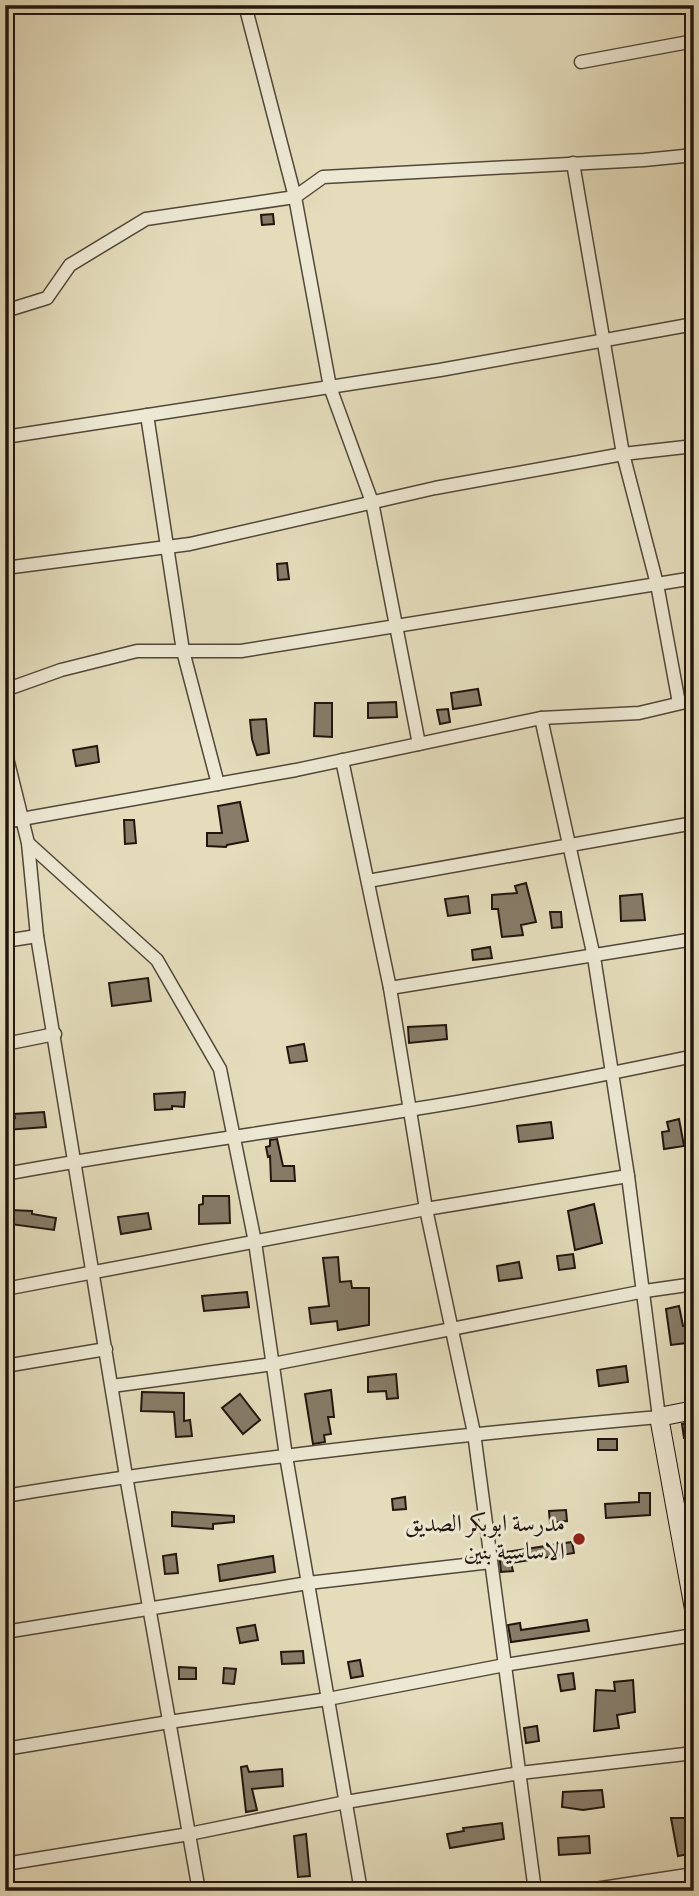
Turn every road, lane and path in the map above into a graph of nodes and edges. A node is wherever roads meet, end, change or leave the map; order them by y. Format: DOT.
graph roads {
  1 [pos="246,5"];
  2 [pos="694,41"];
  3 [pos="581,62"];
  4 [pos="694,155"];
  5 [pos="573,163"];
  6 [pos="295,197"];
  7 [pos="5,311"];
  8 [pos="694,324"];
  9 [pos="603,341"];
  10 [pos="330,387"];
  11 [pos="147,415"];
  12 [pos="5,437"];
  13 [pos="694,446"];
  14 [pos="623,454"];
  15 [pos="372,502"];
  16 [pos="167,547"];
  17 [pos="5,568"];
  18 [pos="694,578"];
  19 [pos="657,584"];
  20 [pos="398,626"];
  21 [pos="183,651"];
  22 [pos="5,691"];
  23 [pos="694,700"];
  24 [pos="679,703"];
  25 [pos="541,718"];
  26 [pos="419,744"];
  27 [pos="5,750"];
  28 [pos="342,760"];
  29 [pos="218,785"];
  30 [pos="22,820"];
  31 [pos="5,822"];
  32 [pos="694,823"];
  33 [pos="28,843"];
  34 [pos="569,845"];
  35 [pos="368,881"];
  36 [pos="37,936"];
  37 [pos="694,940"];
  38 [pos="5,941"];
  39 [pos="594,957"];
  40 [pos="390,988"];
  41 [pos="55,1034"];
  42 [pos="5,1044"];
  43 [pos="694,1056"];
  44 [pos="612,1073"];
  45 [pos="410,1110"];
  46 [pos="234,1137"];
  47 [pos="75,1161"];
  48 [pos="5,1174"];
  49 [pos="628,1176"];
  50 [pos="426,1209"];
  51 [pos="255,1242"];
  52 [pos="93,1274"];
  53 [pos="694,1284"];
  54 [pos="5,1289"];
  55 [pos="645,1291"];
  56 [pos="452,1328"];
  57 [pos="106,1349"];
  58 [pos="272,1364"];
  59 [pos="5,1366"];
  60 [pos="112,1385"];
  61 [pos="694,1410"];
  62 [pos="659,1417"];
  63 [pos="474,1433"];
  64 [pos="286,1456"];
  65 [pos="126,1476"];
  66 [pos="5,1496"];
  67 [pos="686,1522"];
  68 [pos="491,1562"];
  69 [pos="308,1583"];
  70 [pos="694,1609"];
  71 [pos="150,1610"];
  72 [pos="5,1632"];
  73 [pos="694,1635"];
  74 [pos="505,1665"];
  75 [pos="328,1699"];
  76 [pos="169,1721"];
  77 [pos="5,1749"];
  78 [pos="694,1753"];
  79 [pos="520,1773"];
  80 [pos="346,1802"];
  81 [pos="189,1835"];
  82 [pos="5,1864"];
  83 [pos="694,1874"];
  84 [pos="198,1891"];
  85 [pos="361,1891"];
  86 [pos="535,1891"];
  87 [pos="582,1891"];
  1 -- 6 [label="street"];
  2 -- 3 [label="street"];
  4 -- 5 [label="street"];
  5 -- 6 [label="street"];
  5 -- 9 [label="street"];
  6 -- 7 [label="street"];
  6 -- 10 [label="street"];
  8 -- 9 [label="street"];
  9 -- 10 [label="street"];
  9 -- 14 [label="street"];
  10 -- 11 [label="street"];
  10 -- 15 [label="street"];
  11 -- 12 [label="street"];
  11 -- 16 [label="street"];
  13 -- 14 [label="street"];
  14 -- 15 [label="street"];
  14 -- 19 [label="street"];
  15 -- 16 [label="street"];
  15 -- 20 [label="street"];
  16 -- 17 [label="street"];
  16 -- 21 [label="street"];
  18 -- 19 [label="street"];
  19 -- 20 [label="street"];
  19 -- 24 [label="street"];
  20 -- 21 [label="street"];
  20 -- 26 [label="street"];
  21 -- 22 [label="street"];
  21 -- 29 [label="street"];
  23 -- 24 [label="street"];
  24 -- 25 [label="street"];
  25 -- 26 [label="street"];
  25 -- 34 [label="street"];
  26 -- 28 [label="street"];
  27 -- 30 [label="street"];
  28 -- 29 [label="street"];
  28 -- 35 [label="street"];
  29 -- 30 [label="street"];
  30 -- 31 [label="street"];
  30 -- 33 [label="street"];
  32 -- 34 [label="street"];
  33 -- 36 [label="street"];
  33 -- 46 [label="street"];
  34 -- 35 [label="street"];
  34 -- 39 [label="street"];
  35 -- 40 [label="street"];
  36 -- 38 [label="street"];
  36 -- 41 [label="street"];
  37 -- 39 [label="street"];
  39 -- 40 [label="street"];
  39 -- 44 [label="street"];
  40 -- 45 [label="street"];
  41 -- 42 [label="street"];
  41 -- 47 [label="street"];
  43 -- 44 [label="street"];
  44 -- 45 [label="street"];
  44 -- 49 [label="street"];
  45 -- 46 [label="street"];
  45 -- 50 [label="street"];
  46 -- 47 [label="street"];
  46 -- 51 [label="street"];
  47 -- 48 [label="street"];
  47 -- 52 [label="street"];
  49 -- 50 [label="street"];
  49 -- 55 [label="street"];
  50 -- 51 [label="street"];
  50 -- 56 [label="street"];
  51 -- 52 [label="street"];
  51 -- 58 [label="street"];
  52 -- 54 [label="street"];
  52 -- 57 [label="street"];
  53 -- 55 [label="street"];
  55 -- 56 [label="street"];
  55 -- 62 [label="street"];
  56 -- 58 [label="street"];
  56 -- 63 [label="street"];
  57 -- 59 [label="street"];
  57 -- 60 [label="street"];
  58 -- 60 [label="street"];
  58 -- 64 [label="street"];
  60 -- 65 [label="street"];
  61 -- 62 [label="street"];
  62 -- 63 [label="street"];
  62 -- 67 [label="street"];
  63 -- 64 [label="street"];
  63 -- 68 [label="street"];
  64 -- 65 [label="street"];
  64 -- 69 [label="street"];
  65 -- 66 [label="street"];
  65 -- 71 [label="street"];
  67 -- 70 [label="street"];
  68 -- 69 [label="street"];
  68 -- 74 [label="street"];
  69 -- 71 [label="street"];
  69 -- 75 [label="street"];
  71 -- 72 [label="street"];
  71 -- 76 [label="street"];
  73 -- 74 [label="street"];
  74 -- 75 [label="street"];
  74 -- 79 [label="street"];
  75 -- 76 [label="street"];
  75 -- 80 [label="street"];
  76 -- 77 [label="street"];
  76 -- 81 [label="street"];
  78 -- 79 [label="street"];
  79 -- 80 [label="street"];
  79 -- 86 [label="street"];
  80 -- 81 [label="street"];
  80 -- 85 [label="street"];
  81 -- 82 [label="street"];
  81 -- 84 [label="street"];
  83 -- 87 [label="street"];
}
